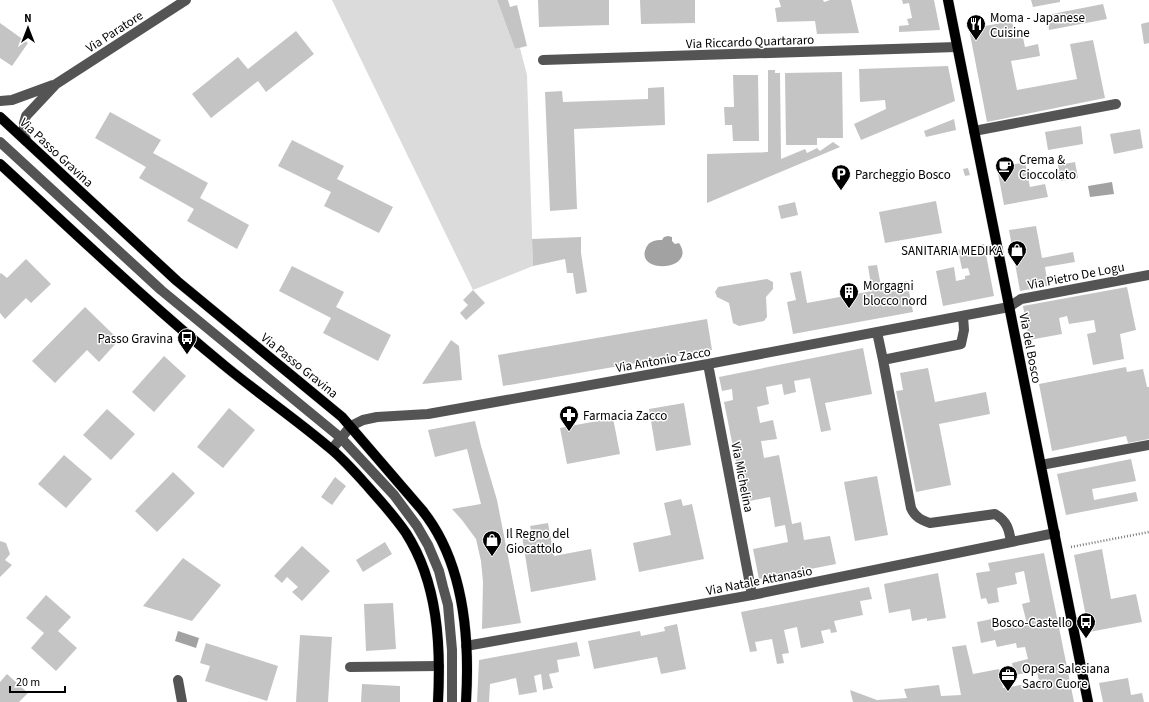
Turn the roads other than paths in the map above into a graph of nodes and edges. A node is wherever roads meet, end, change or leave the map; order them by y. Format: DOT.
graph roads {
  1 [pos="186,0"];
  2 [pos="948,0"];
  3 [pos="957,47"];
  4 [pos="543,60"];
  5 [pos="56,84"];
  6 [pos="0,101"];
  7 [pos="1116,104"];
  8 [pos="0,118"];
  9 [pos="974,131"];
  10 [pos="26,141"];
  11 [pos="0,142"];
  12 [pos="0,164"];
  13 [pos="1149,275"];
  14 [pos="1009,307"];
  15 [pos="963,316"];
  16 [pos="876,332"];
  17 [pos="883,360"];
  18 [pos="708,364"];
  19 [pos="351,426"];
  20 [pos="341,438"];
  21 [pos="1149,445"];
  22 [pos="332,449"];
  23 [pos="1041,465"];
  24 [pos="1055,533"];
  25 [pos="1011,542"];
  26 [pos="752,595"];
  27 [pos="466,646"];
  28 [pos="439,666"];
  29 [pos="350,667"];
  30 [pos="178,680"];
  31 [pos="182,702"];
  32 [pos="438,702"];
  33 [pos="452,702"];
  34 [pos="466,702"];
  35 [pos="1088,702"];
  1 -- 5 [label="street, Via Paratore"];
  2 -- 3 [label="main road, Via del Bosco"];
  3 -- 4 [label="street, Via Riccardo Quartararo"];
  3 -- 9 [label="main road, Via del Bosco"];
  5 -- 6 [label="street, Via Paratore"];
  5 -- 10 [label="street, Via Paratore"];
  7 -- 9 [label="street"];
  8 -- 10 [label="main road, Via Passo Gravina"];
  9 -- 14 [label="main road, Via del Bosco"];
  10 -- 19 [label="main road, Via Passo Gravina"];
  11 -- 20 [label="street"];
  12 -- 22 [label="main road"];
  13 -- 14 [label="street, Via Pietro De Logu"];
  14 -- 15 [label="street, Via Antonio Zacco"];
  14 -- 23 [label="main road, Via del Bosco"];
  15 -- 16 [label="street, Via Antonio Zacco"];
  15 -- 17 [label="street"];
  16 -- 17 [label="street"];
  16 -- 18 [label="street, Via Antonio Zacco"];
  17 -- 25 [label="street"];
  18 -- 19 [label="street, Via Antonio Zacco"];
  18 -- 26 [label="street, Via Michelina"];
  19 -- 20 [label="street, Via Antonio Zacco"];
  19 -- 27 [label="main road, Via Passo Gravina"];
  20 -- 22 [label="street, Via Antonio Zacco"];
  20 -- 33 [label="street"];
  21 -- 23 [label="street"];
  22 -- 28 [label="main road"];
  23 -- 24 [label="main road, Via del Bosco"];
  24 -- 25 [label="street, Via Natale Attanasio"];
  24 -- 35 [label="main road, Via del Bosco"];
  25 -- 26 [label="street, Via Natale Attanasio"];
  26 -- 27 [label="street, Via Natale Attanasio"];
  27 -- 34 [label="main road, Via Passo Gravina"];
  28 -- 29 [label="street"];
  28 -- 32 [label="main road"];
  30 -- 31 [label="street"];
}
